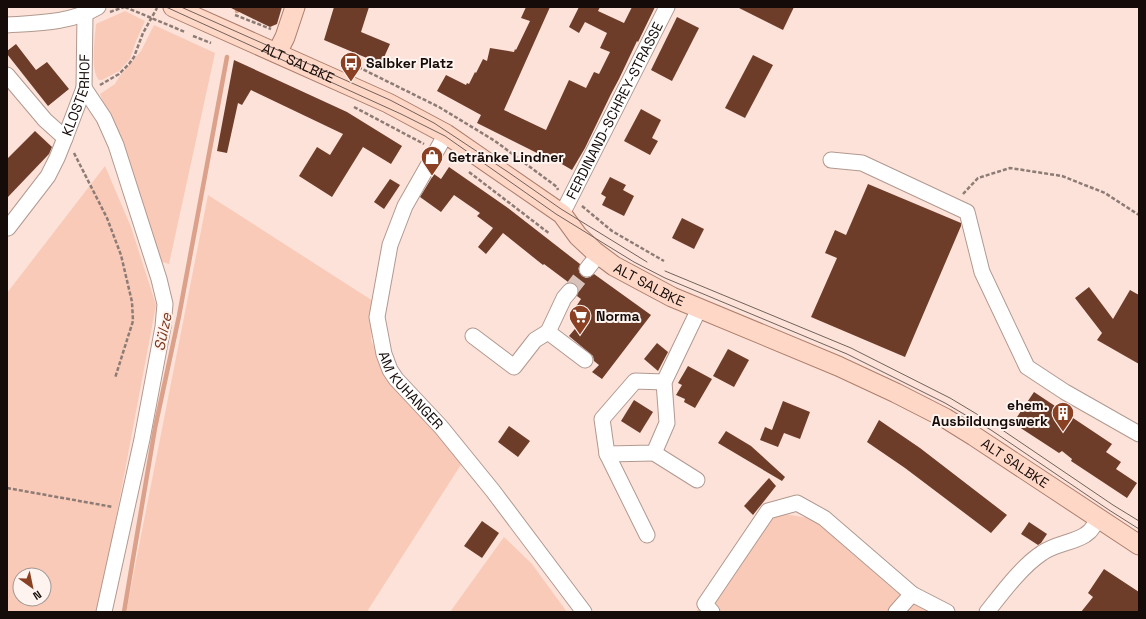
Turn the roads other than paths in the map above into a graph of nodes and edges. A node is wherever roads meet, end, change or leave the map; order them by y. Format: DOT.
graph roads {
  1 [pos="173,7"];
  2 [pos="295,7"];
  3 [pos="667,7"];
  4 [pos="91,10"];
  5 [pos="7,26"];
  6 [pos="277,53"];
  7 [pos="7,75"];
  8 [pos="84,88"];
  9 [pos="446,134"];
  10 [pos="65,138"];
  11 [pos="831,160"];
  12 [pos="562,214"];
  13 [pos="8,228"];
  14 [pos="570,291"];
  15 [pos="699,309"];
  16 [pos="548,332"];
  17 [pos="473,336"];
  18 [pos="584,360"];
  19 [pos="664,382"];
  20 [pos="1139,434"];
  21 [pos="654,453"];
  22 [pos="607,454"];
  23 [pos="697,480"];
  24 [pos="1098,519"];
  25 [pos="647,535"];
  26 [pos="1139,545"];
  27 [pos="912,594"];
  28 [pos="104,612"];
  29 [pos="584,612"];
  30 [pos="712,612"];
  31 [pos="896,612"];
  32 [pos="947,612"];
  33 [pos="987,612"];
  1 -- 6 [label="main road, ALT SALBKE"];
  2 -- 6 [label="main road"];
  3 -- 12 [label="street, FERDINAND-SCHREY-STRASSE"];
  4 -- 5 [label="street"];
  4 -- 8 [label="street, KLOSTERHOF"];
  6 -- 9 [label="main road, ALT SALBKE"];
  7 -- 10 [label="street, KLOSTERHOF"];
  8 -- 10 [label="street, KLOSTERHOF"];
  8 -- 28 [label="street"];
  9 -- 12 [label="main road, ALT SALBKE"];
  9 -- 29 [label="street, AM KUHANGER"];
  10 -- 13 [label="street"];
  11 -- 20 [label="street"];
  12 -- 15 [label="main road, ALT SALBKE"];
  14 -- 16 [label="street"];
  15 -- 19 [label="street"];
  15 -- 24 [label="main road, ALT SALBKE"];
  16 -- 17 [label="street"];
  16 -- 18 [label="street"];
  19 -- 21 [label="street"];
  19 -- 22 [label="street"];
  21 -- 22 [label="street"];
  21 -- 23 [label="street"];
  22 -- 25 [label="street"];
  24 -- 26 [label="main road, ALT SALBKE"];
  24 -- 33 [label="street"];
  27 -- 30 [label="street"];
  27 -- 31 [label="street"];
  27 -- 32 [label="street"];
}
